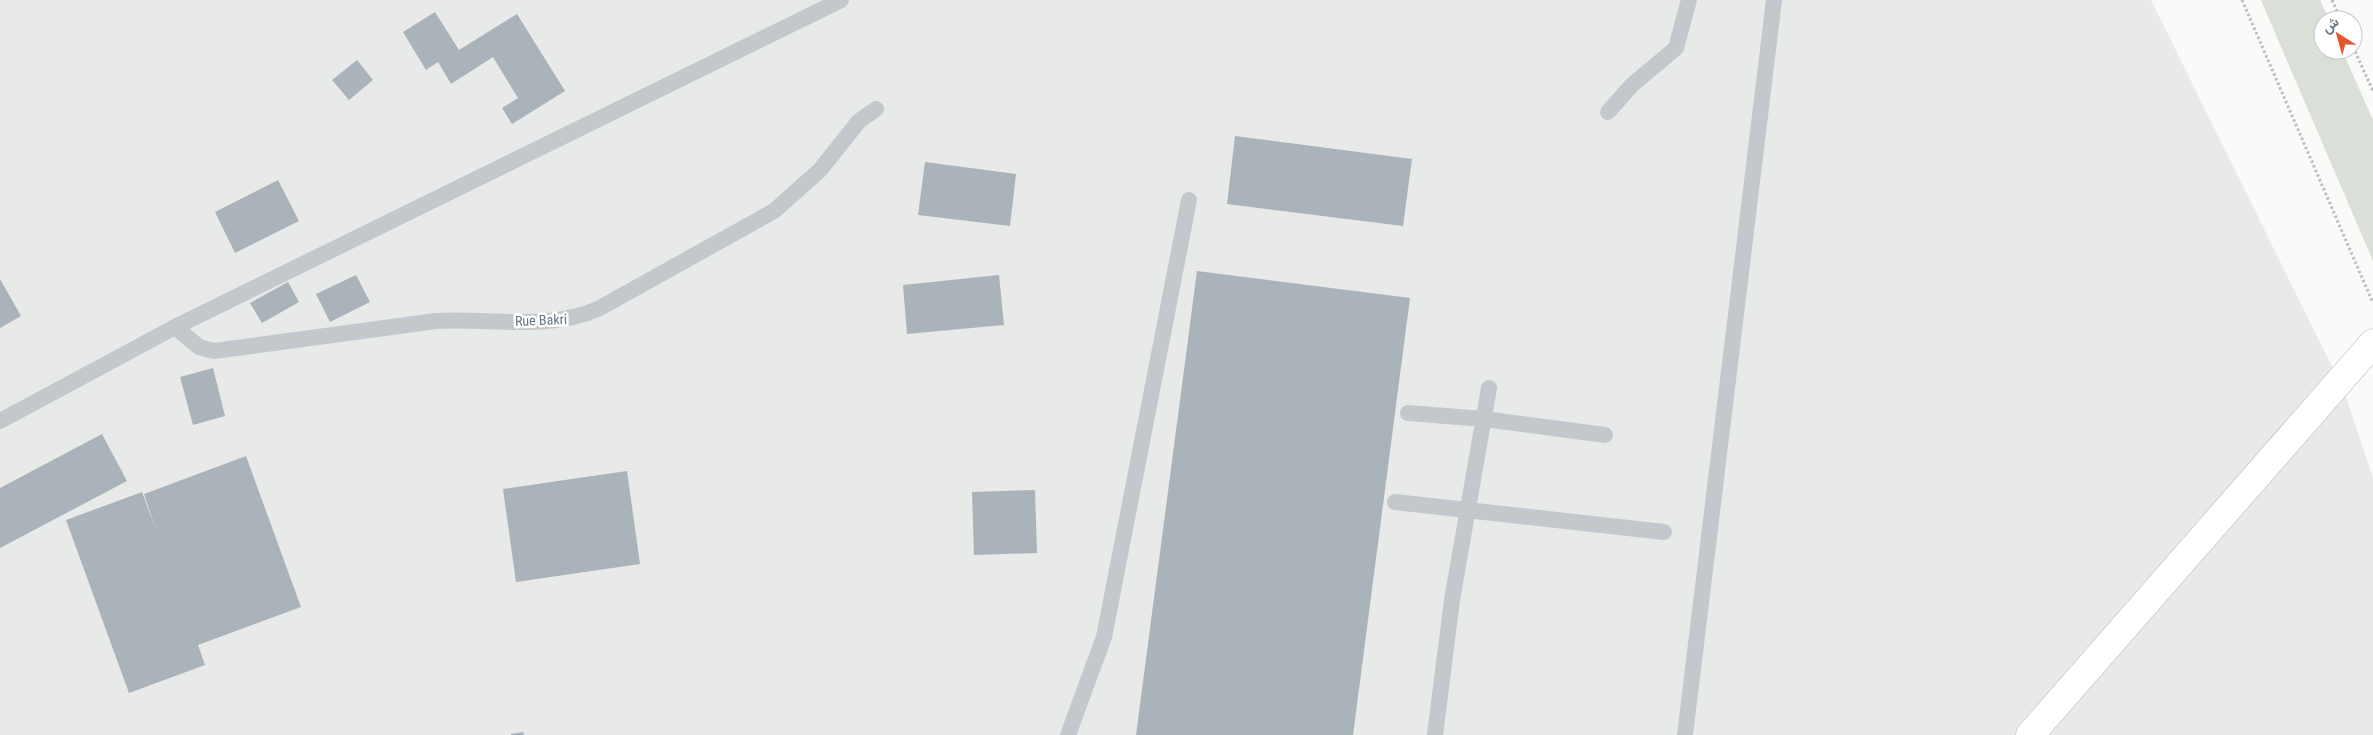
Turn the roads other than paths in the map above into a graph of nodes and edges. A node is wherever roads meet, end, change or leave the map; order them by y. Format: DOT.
graph roads {
  1 [pos="841,0"];
  2 [pos="1690,0"];
  3 [pos="1774,0"];
  4 [pos="876,109"];
  5 [pos="1608,112"];
  6 [pos="1189,200"];
  7 [pos="175,327"];
  8 [pos="2373,343"];
  9 [pos="1489,388"];
  10 [pos="1408,413"];
  11 [pos="1484,419"];
  12 [pos="0,421"];
  13 [pos="1605,435"];
  14 [pos="1395,502"];
  15 [pos="1468,508"];
  16 [pos="1664,532"];
  17 [pos="1068,735"];
  18 [pos="1435,735"];
  19 [pos="1685,735"];
  20 [pos="2030,735"];
  1 -- 7 [label="lane"];
  2 -- 5 [label="lane"];
  3 -- 19 [label="lane"];
  4 -- 7 [label="lane, Rue Bakri"];
  6 -- 17 [label="lane"];
  7 -- 12 [label="lane"];
  8 -- 20 [label="main road"];
  9 -- 11 [label="lane"];
  10 -- 11 [label="lane"];
  11 -- 13 [label="lane"];
  11 -- 15 [label="lane"];
  14 -- 15 [label="lane"];
  15 -- 16 [label="lane"];
  15 -- 18 [label="lane"];
}
